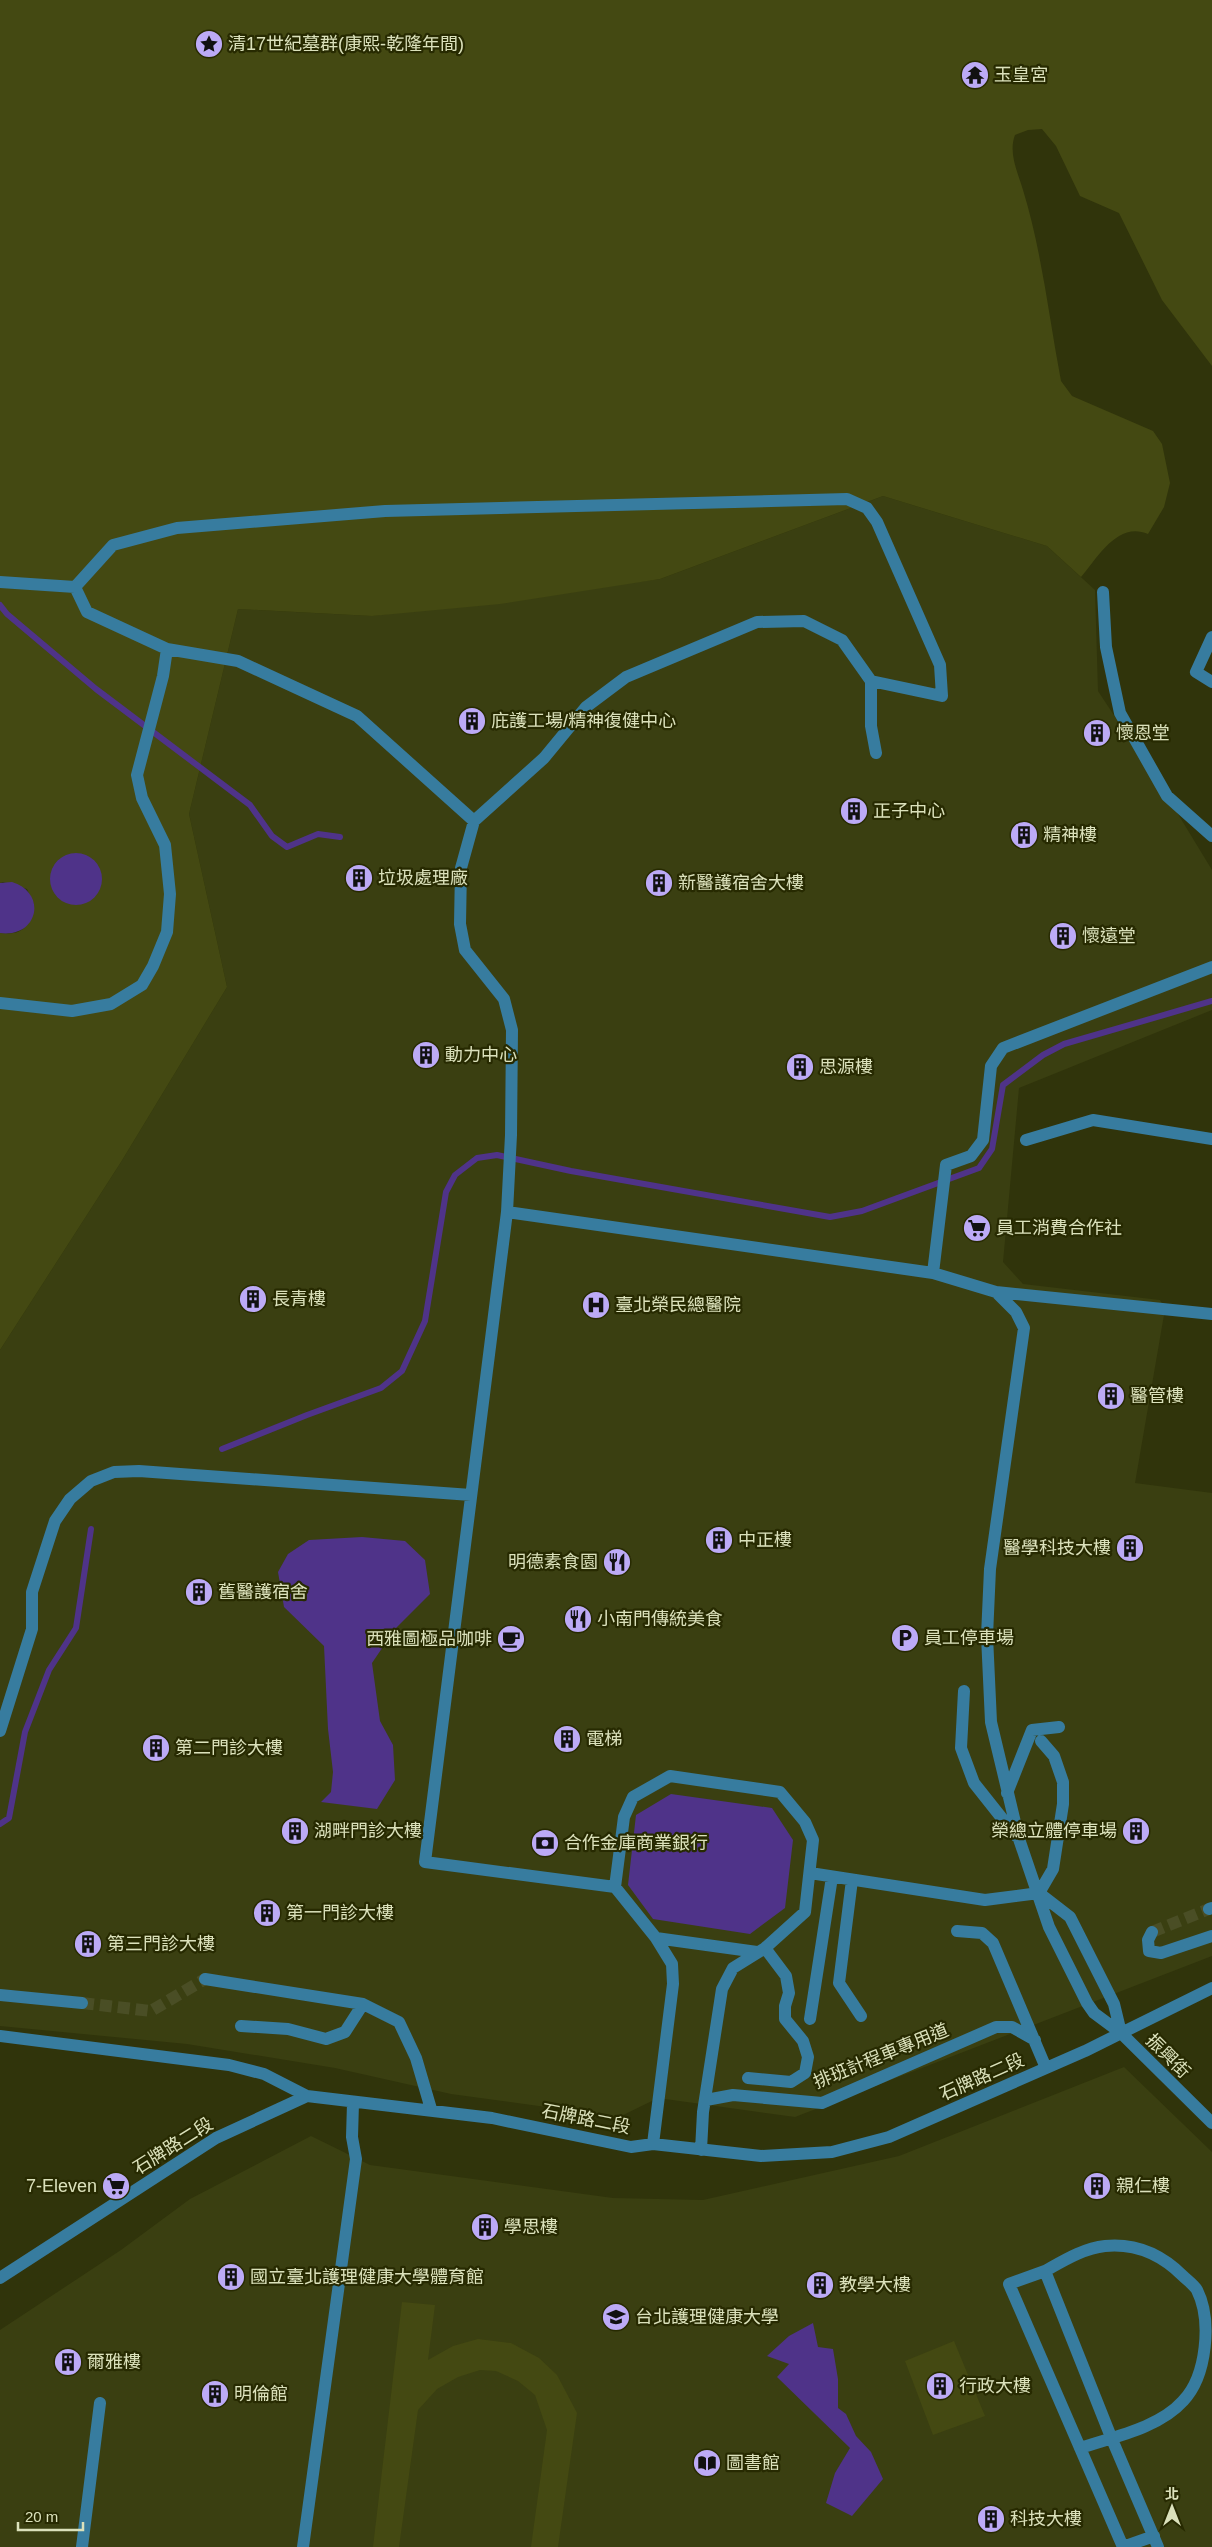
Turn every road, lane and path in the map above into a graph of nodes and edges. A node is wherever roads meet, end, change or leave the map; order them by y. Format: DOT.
graph roads {
  1 [pos="0,582"];
  2 [pos="75,587"];
  3 [pos="1103,592"];
  4 [pos="1212,637"];
  5 [pos="167,649"];
  6 [pos="871,681"];
  7 [pos="1212,682"];
  8 [pos="876,753"];
  9 [pos="474,821"];
  10 [pos="1212,836"];
  11 [pos="1212,967"];
  12 [pos="0,1003"];
  13 [pos="1212,1139"];
  14 [pos="1026,1140"];
  15 [pos="507,1212"];
  16 [pos="933,1273"];
  17 [pos="996,1292"];
  18 [pos="1212,1314"];
  19 [pos="471,1495"];
  20 [pos="964,1691"];
  21 [pos="1059,1727"];
  22 [pos="0,1731"];
  23 [pos="1041,1741"];
  24 [pos="1007,1793"];
  25 [pos="1019,1839"];
  26 [pos="810,1873"];
  27 [pos="832,1877"];
  28 [pos="852,1880"];
  29 [pos="615,1887"];
  30 [pos="1038,1893"];
  31 [pos="957,1931"];
  32 [pos="1152,1932"];
  33 [pos="1212,1936"];
  34 [pos="656,1938"];
  35 [pos="761,1950"];
  36 [pos="205,1979"];
  37 [pos="1212,1988"];
  38 [pos="0,1995"];
  39 [pos="82,2003"];
  40 [pos="364,2004"];
  41 [pos="861,2016"];
  42 [pos="810,2020"];
  43 [pos="241,2026"];
  44 [pos="1121,2033"];
  45 [pos="0,2036"];
  46 [pos="1035,2040"];
  47 [pos="1046,2068"];
  48 [pos="748,2078"];
  49 [pos="307,2096"];
  50 [pos="706,2100"];
  51 [pos="353,2103"];
  52 [pos="431,2109"];
  53 [pos="1212,2123"];
  54 [pos="653,2144"];
  55 [pos="700,2150"];
  56 [pos="1045,2270"];
  57 [pos="0,2278"];
  58 [pos="100,2403"];
  59 [pos="1111,2437"];
  60 [pos="1080,2448"];
  61 [pos="1156,2542"];
  62 [pos="82,2547"];
  63 [pos="303,2547"];
  64 [pos="1123,2547"];
  1 -- 2 [label="street"];
  2 -- 5 [label="street"];
  2 -- 6 [label="street"];
  3 -- 10 [label="street"];
  4 -- 7 [label="street"];
  5 -- 9 [label="street"];
  5 -- 12 [label="street"];
  6 -- 8 [label="street"];
  6 -- 9 [label="street"];
  9 -- 15 [label="street"];
  11 -- 16 [label="street"];
  13 -- 14 [label="street"];
  15 -- 16 [label="street"];
  15 -- 19 [label="street"];
  16 -- 17 [label="street"];
  17 -- 18 [label="street"];
  17 -- 24 [label="street"];
  19 -- 22 [label="street"];
  19 -- 29 [label="street"];
  20 -- 25 [label="street"];
  21 -- 24 [label="street"];
  23 -- 30 [label="street"];
  24 -- 25 [label="street"];
  25 -- 30 [label="street, 振興街"];
  26 -- 27 [label="street"];
  26 -- 29 [label="street"];
  26 -- 35 [label="street"];
  27 -- 28 [label="street"];
  27 -- 42 [label="street"];
  28 -- 30 [label="street"];
  28 -- 41 [label="street"];
  29 -- 34 [label="street"];
  30 -- 44 [label="street, 振興街"];
  30 -- 44 [label="street"];
  31 -- 46 [label="street"];
  32 -- 33 [label="street"];
  34 -- 35 [label="street"];
  34 -- 54 [label="street"];
  35 -- 48 [label="street"];
  35 -- 50 [label="street"];
  36 -- 40 [label="street"];
  37 -- 44 [label="street, 石牌路二段"];
  38 -- 39 [label="street"];
  40 -- 43 [label="street"];
  40 -- 52 [label="street"];
  44 -- 47 [label="street, 石牌路二段"];
  44 -- 53 [label="street, 振興街"];
  45 -- 49 [label="street"];
  46 -- 47 [label="street"];
  46 -- 50 [label="street, 排班計程車專用道"];
  47 -- 55 [label="street, 石牌路二段"];
  49 -- 51 [label="street, 石牌路二段"];
  49 -- 57 [label="street, 石牌路二段"];
  50 -- 55 [label="street"];
  51 -- 52 [label="street, 石牌路二段"];
  51 -- 63 [label="street"];
  52 -- 54 [label="street, 石牌路二段"];
  54 -- 55 [label="street, 石牌路二段"];
  56 -- 59 [label="street"];
  56 -- 59 [label="street"];
  56 -- 60 [label="street"];
  58 -- 62 [label="street"];
  59 -- 60 [label="street"];
  59 -- 61 [label="street"];
  60 -- 64 [label="street"];
  61 -- 64 [label="street"];
}
